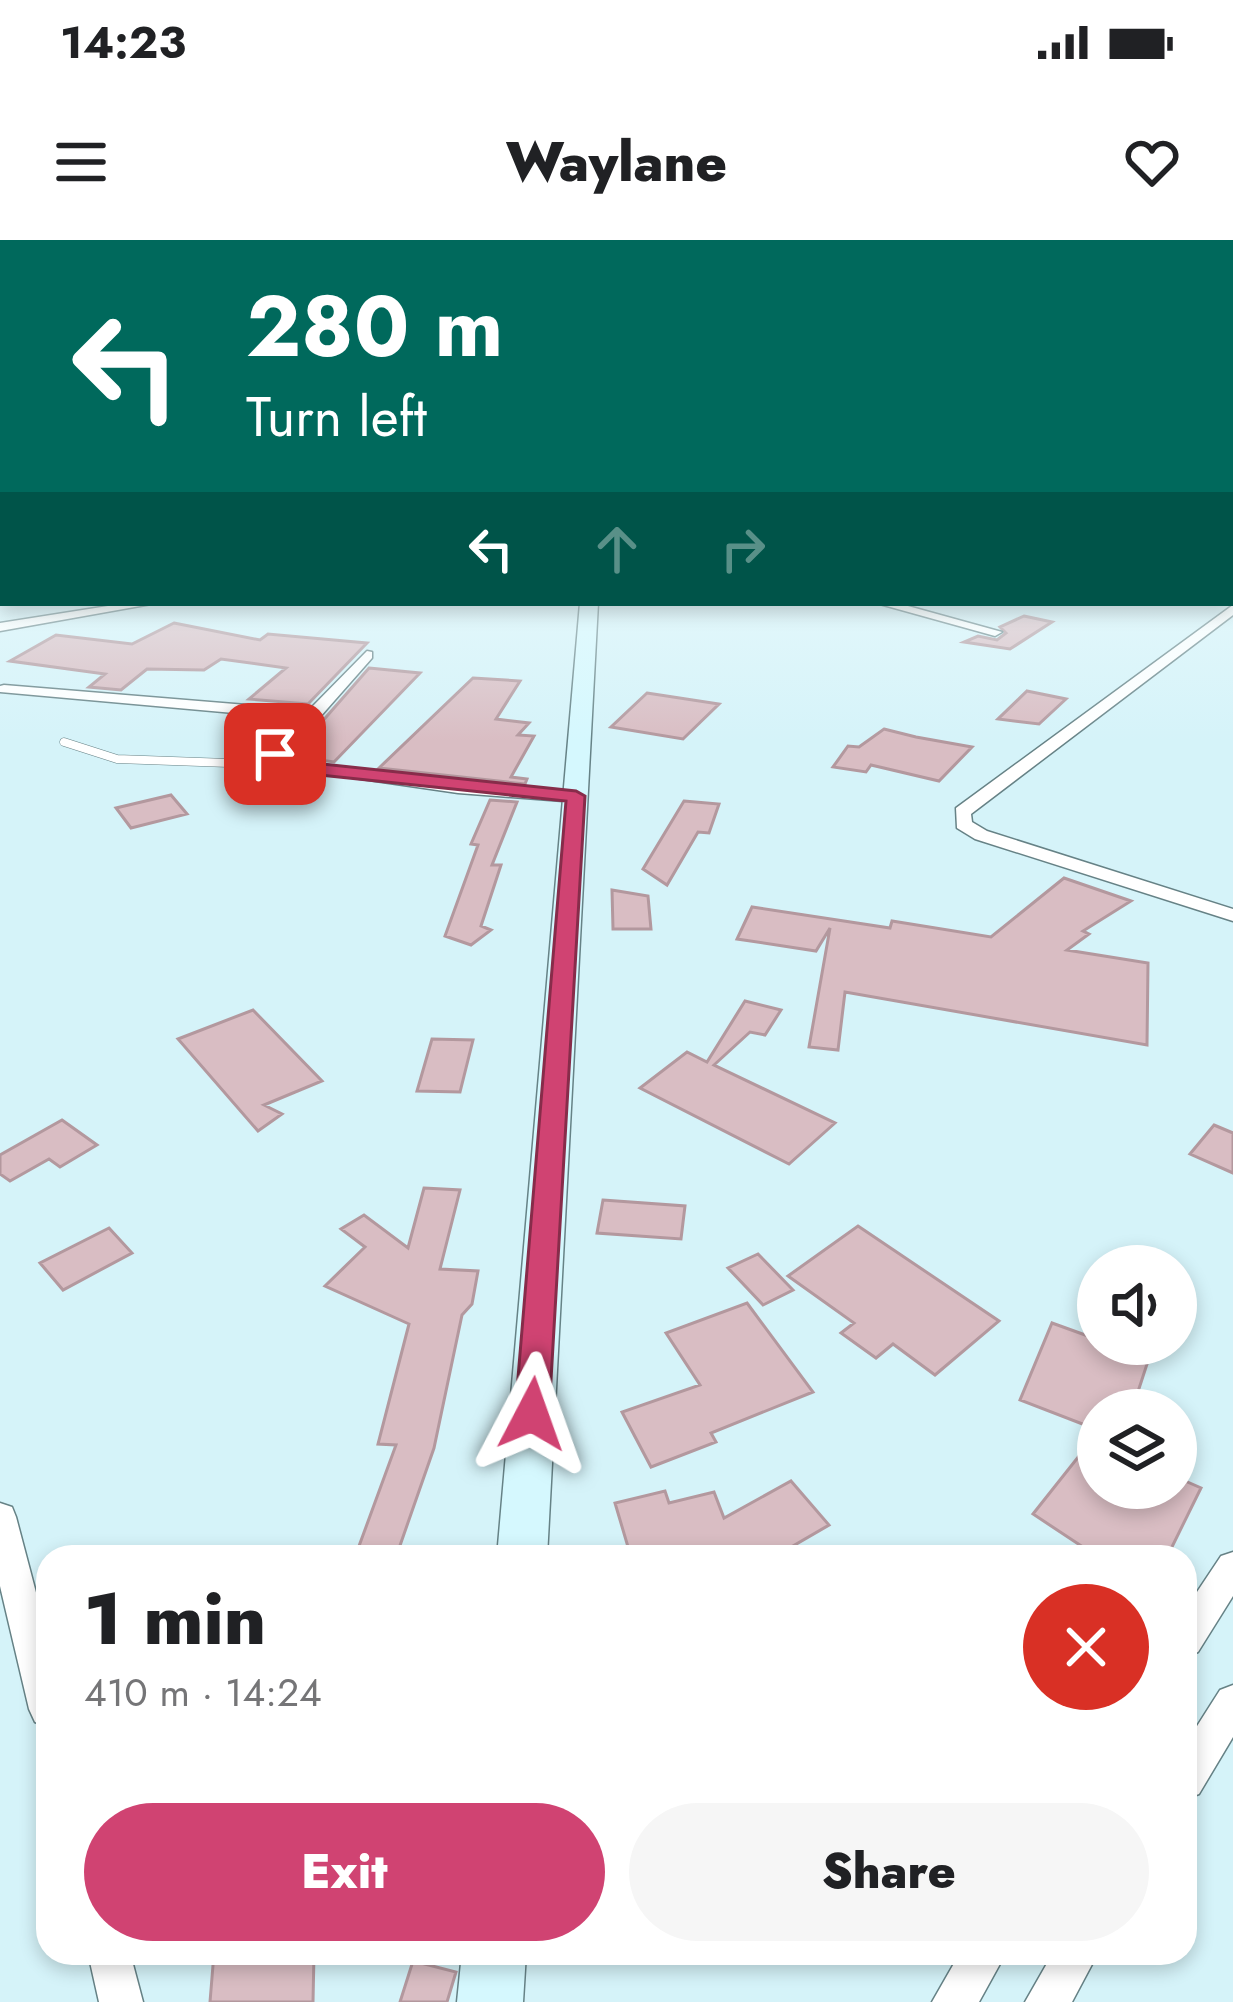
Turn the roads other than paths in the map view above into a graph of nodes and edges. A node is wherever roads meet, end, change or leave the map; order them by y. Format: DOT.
graph roads {
  1 [pos="132,606"];
  2 [pos="590,606"];
  3 [pos="894,606"];
  4 [pos="1233,609"];
  5 [pos="0,627"];
  6 [pos="995,632"];
  7 [pos="367,655"];
  8 [pos="4,689"];
  9 [pos="312,715"];
  10 [pos="64,742"];
  11 [pos="282,766"];
  12 [pos="576,796"];
  13 [pos="1233,915"];
  14 [pos="0,1516"];
  15 [pos="523,1545"];
  16 [pos="1233,1567"];
  17 [pos="1197,1622"];
  18 [pos="36,1661"];
  19 [pos="1233,1702"];
  20 [pos="1197,1760"];
  21 [pos="112,1965"];
  22 [pos="493,1965"];
  23 [pos="977,1965"];
  24 [pos="1070,1965"];
  25 [pos="121,2002"];
  26 [pos="490,2002"];
  27 [pos="954,2002"];
  28 [pos="1047,2002"];
  1 -- 5 [label="street"];
  2 -- 12 [label="main road"];
  3 -- 6 [label="street"];
  4 -- 13 [label="street"];
  7 -- 9 [label="street"];
  8 -- 9 [label="street"];
  9 -- 11 [label="street"];
  10 -- 11 [label="lane"];
  11 -- 12 [label="street"];
  12 -- 15 [label="main road"];
  14 -- 18 [label="street"];
  16 -- 17 [label="street"];
  19 -- 20 [label="street"];
  21 -- 25 [label="street"];
  22 -- 26 [label="main road"];
  23 -- 27 [label="street"];
  24 -- 28 [label="street"];
}
